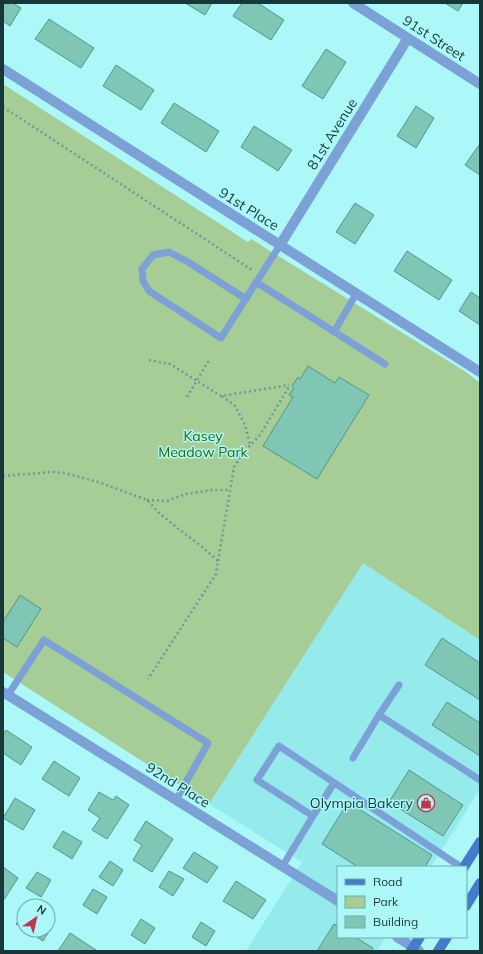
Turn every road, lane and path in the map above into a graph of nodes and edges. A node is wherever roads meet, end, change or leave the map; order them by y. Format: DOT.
graph roads {
  1 [pos="358,4"];
  2 [pos="408,38"];
  3 [pos="3,69"];
  4 [pos="480,84"];
  5 [pos="3,107"];
  6 [pos="280,245"];
  7 [pos="261,276"];
  8 [pos="256,282"];
  9 [pos="356,294"];
  10 [pos="246,299"];
  11 [pos="334,332"];
  12 [pos="149,360"];
  13 [pos="209,360"];
  14 [pos="385,364"];
  15 [pos="480,372"];
  16 [pos="196,380"];
  17 [pos="222,396"];
  18 [pos="186,397"];
  19 [pos="250,446"];
  20 [pos="3,476"];
  21 [pos="230,490"];
  22 [pos="147,500"];
  23 [pos="218,562"];
  24 [pos="148,679"];
  25 [pos="399,685"];
  26 [pos="6,693"];
  27 [pos="379,715"];
  28 [pos="353,758"];
  29 [pos="480,780"];
  30 [pos="334,783"];
  31 [pos="176,800"];
  32 [pos="313,816"];
  33 [pos="480,842"];
  34 [pos="282,866"];
  35 [pos="461,866"];
  36 [pos="464,866"];
  37 [pos="479,888"];
  38 [pos="337,900"];
  39 [pos="467,905"];
  40 [pos="398,938"];
  41 [pos="420,938"];
  42 [pos="446,938"];
  43 [pos="414,950"];
  44 [pos="438,951"];
  1 -- 2 [label="street, 91st Street"];
  2 -- 4 [label="street, 91st Street"];
  2 -- 6 [label="street, 81st Avenue"];
  3 -- 6 [label="street, 91st Place"];
  5 -- 7 [label="path"];
  6 -- 7 [label="lane"];
  6 -- 9 [label="street, 91st Place"];
  7 -- 8 [label="lane"];
  8 -- 10 [label="lane"];
  8 -- 11 [label="lane"];
  9 -- 11 [label="lane"];
  9 -- 15 [label="street, 91st Place"];
  10 -- 10 [label="lane"];
  11 -- 14 [label="lane"];
  12 -- 16 [label="path"];
  13 -- 16 [label="path"];
  16 -- 17 [label="path"];
  16 -- 18 [label="path"];
  17 -- 19 [label="path"];
  17 -- 19 [label="path"];
  19 -- 21 [label="path"];
  20 -- 22 [label="path"];
  21 -- 22 [label="path"];
  21 -- 23 [label="path"];
  22 -- 23 [label="path"];
  23 -- 24 [label="path"];
  25 -- 27 [label="lane"];
  26 -- 31 [label="street, 92nd Place"];
  26 -- 31 [label="lane"];
  27 -- 28 [label="lane"];
  27 -- 29 [label="lane"];
  30 -- 32 [label="lane"];
  30 -- 32 [label="lane"];
  30 -- 35 [label="lane"];
  31 -- 34 [label="street, 92nd Place"];
  32 -- 34 [label="lane"];
  33 -- 36 [label="street"];
  34 -- 38 [label="street, 92nd Place"];
  37 -- 39 [label="street"];
  40 -- 43 [label="street"];
  41 -- 43 [label="street"];
  42 -- 44 [label="street"];
}
